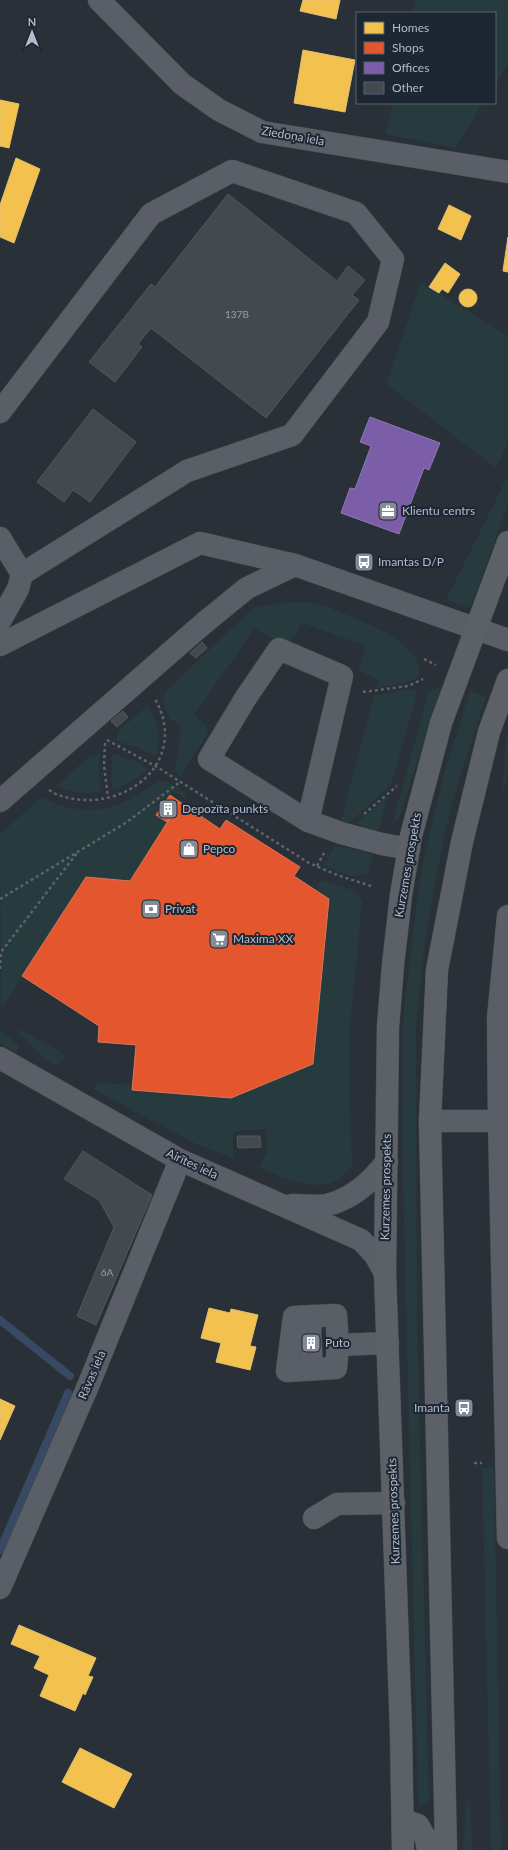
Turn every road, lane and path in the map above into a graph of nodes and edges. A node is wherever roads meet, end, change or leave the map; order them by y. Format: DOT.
graph roads {
  1 [pos="99,0"];
  2 [pos="508,172"];
  3 [pos="0,412"];
  4 [pos="0,538"];
  5 [pos="508,542"];
  6 [pos="295,565"];
  7 [pos="22,574"];
  8 [pos="0,621"];
  9 [pos="475,629"];
  10 [pos="508,640"];
  11 [pos="0,645"];
  12 [pos="423,679"];
  13 [pos="508,680"];
  14 [pos="338,694"];
  15 [pos="154,696"];
  16 [pos="157,767"];
  17 [pos="180,782"];
  18 [pos="44,786"];
  19 [pos="397,786"];
  20 [pos="108,798"];
  21 [pos="0,801"];
  22 [pos="363,815"];
  23 [pos="308,821"];
  24 [pos="409,849"];
  25 [pos="78,851"];
  26 [pos="374,887"];
  27 [pos="0,899"];
  28 [pos="508,916"];
  29 [pos="0,969"];
  30 [pos="0,1058"];
  31 [pos="430,1121"];
  32 [pos="503,1121"];
  33 [pos="180,1160"];
  34 [pos="387,1161"];
  35 [pos="286,1205"];
  36 [pos="385,1272"];
  37 [pos="388,1343"];
  38 [pos="338,1345"];
  39 [pos="394,1503"];
  40 [pos="314,1518"];
  41 [pos="508,1538"];
  42 [pos="0,1588"];
  43 [pos="403,1820"];
  44 [pos="403,1850"];
  45 [pos="428,1850"];
  46 [pos="446,1850"];
  1 -- 2 [label="street, Ziedoņa iela"];
  3 -- 7 [label="street"];
  4 -- 7 [label="street"];
  5 -- 9 [label="main road, Kurzemes prospekts"];
  6 -- 9 [label="street"];
  6 -- 11 [label="street"];
  6 -- 21 [label="street"];
  7 -- 8 [label="street"];
  9 -- 10 [label="street"];
  9 -- 24 [label="main road, Kurzemes prospekts"];
  12 -- 14 [label="path"];
  13 -- 31 [label="main road"];
  14 -- 23 [label="street"];
  14 -- 23 [label="street"];
  15 -- 16 [label="path"];
  16 -- 17 [label="path"];
  16 -- 20 [label="path"];
  16 -- 20 [label="path"];
  17 -- 25 [label="path"];
  17 -- 26 [label="path"];
  18 -- 20 [label="path"];
  19 -- 22 [label="path"];
  23 -- 24 [label="street"];
  24 -- 34 [label="main road, Kurzemes prospekts"];
  25 -- 27 [label="path"];
  25 -- 29 [label="path"];
  28 -- 32 [label="street"];
  30 -- 33 [label="street, Airītes iela"];
  31 -- 32 [label="street"];
  31 -- 46 [label="main road"];
  32 -- 41 [label="street"];
  33 -- 35 [label="street, Airītes iela"];
  33 -- 42 [label="street, Rāvas iela"];
  34 -- 35 [label="street, Airītes iela"];
  34 -- 36 [label="main road, Kurzemes prospekts"];
  35 -- 36 [label="street"];
  36 -- 37 [label="main road, Kurzemes prospekts"];
  37 -- 38 [label="street"];
  37 -- 39 [label="main road, Kurzemes prospekts"];
  38 -- 38 [label="street"];
  39 -- 40 [label="street"];
  39 -- 43 [label="main road, Kurzemes prospekts"];
  43 -- 44 [label="main road, Kurzemes prospekts"];
  43 -- 45 [label="main road"];
}
